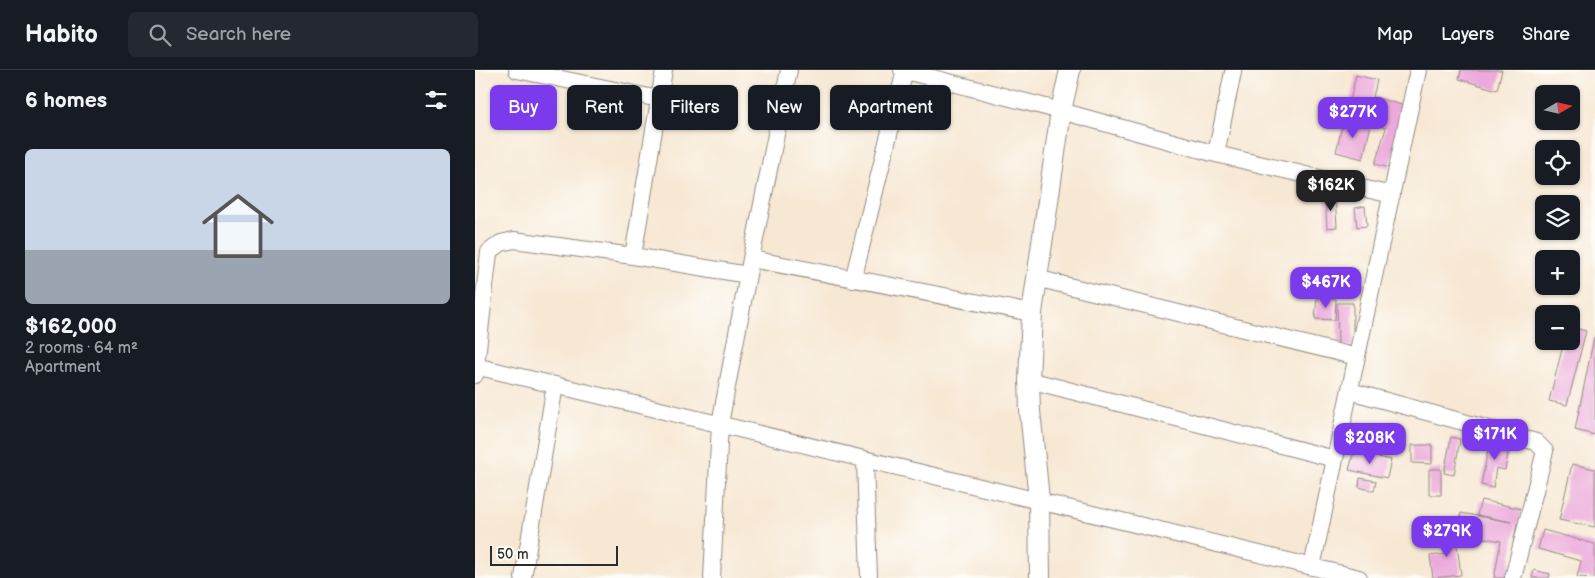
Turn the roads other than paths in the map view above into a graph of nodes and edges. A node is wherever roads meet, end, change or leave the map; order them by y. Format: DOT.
graph roads {
  1 [pos="517,70"];
  2 [pos="664,70"];
  3 [pos="789,70"];
  4 [pos="904,70"];
  5 [pos="1070,70"];
  6 [pos="1418,70"];
  7 [pos="1233,72"];
  8 [pos="661,85"];
  9 [pos="652,98"];
  10 [pos="1061,111"];
  11 [pos="654,130"];
  12 [pos="1216,154"];
  13 [pos="1391,195"];
  14 [pos="633,256"];
  15 [pos="749,267"];
  16 [pos="1036,278"];
  17 [pos="853,280"];
  18 [pos="1032,313"];
  19 [pos="1357,357"];
  20 [pos="476,369"];
  21 [pos="1029,380"];
  22 [pos="555,385"];
  23 [pos="1350,390"];
  24 [pos="720,424"];
  25 [pos="1335,459"];
  26 [pos="865,460"];
  27 [pos="1039,499"];
  28 [pos="1312,567"];
  29 [pos="523,578"];
  30 [pos="712,578"];
  31 [pos="869,578"];
  32 [pos="1040,578"];
  33 [pos="1359,578"];
  34 [pos="1513,578"];
  1 -- 9 [label="street"];
  2 -- 8 [label="street"];
  3 -- 15 [label="street"];
  4 -- 10 [label="street"];
  4 -- 17 [label="street"];
  5 -- 10 [label="street"];
  6 -- 13 [label="street"];
  7 -- 12 [label="street"];
  10 -- 12 [label="street"];
  10 -- 16 [label="street"];
  11 -- 14 [label="street"];
  12 -- 13 [label="street"];
  13 -- 19 [label="street"];
  14 -- 15 [label="street"];
  14 -- 20 [label="street"];
  15 -- 17 [label="street"];
  15 -- 24 [label="street"];
  16 -- 18 [label="street"];
  16 -- 19 [label="street"];
  17 -- 18 [label="street"];
  18 -- 21 [label="street"];
  19 -- 23 [label="street"];
  20 -- 22 [label="street"];
  21 -- 25 [label="street"];
  21 -- 27 [label="street"];
  22 -- 24 [label="street"];
  22 -- 29 [label="street"];
  23 -- 25 [label="street"];
  23 -- 34 [label="street"];
  24 -- 26 [label="street"];
  24 -- 30 [label="street"];
  25 -- 28 [label="street"];
  26 -- 27 [label="street"];
  26 -- 31 [label="street"];
  27 -- 28 [label="street"];
  27 -- 32 [label="street"];
  28 -- 33 [label="street"];
}
